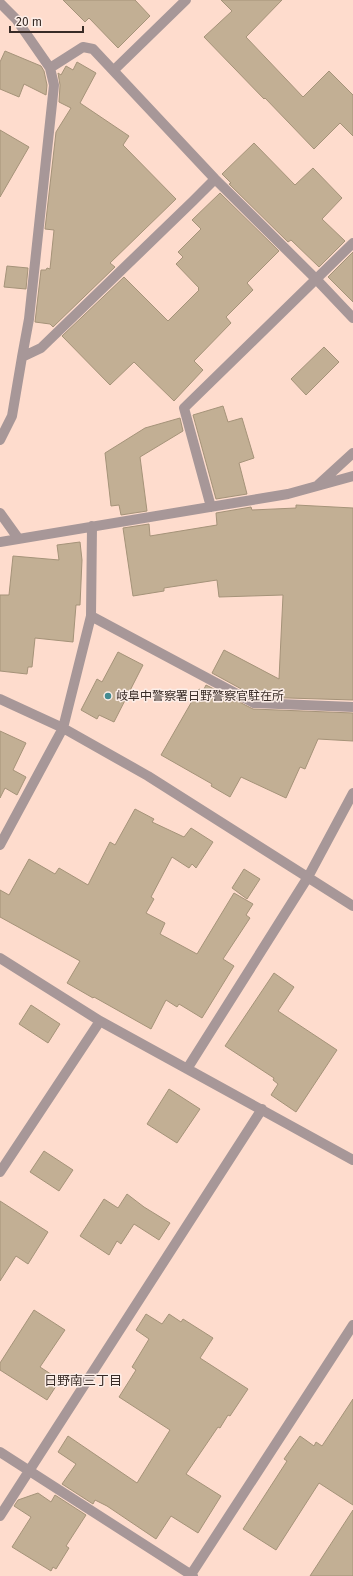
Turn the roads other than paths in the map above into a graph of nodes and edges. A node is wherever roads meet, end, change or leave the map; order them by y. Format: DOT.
graph roads {
  1 [pos="186,0"];
  2 [pos="0,3"];
  3 [pos="50,68"];
  4 [pos="114,70"];
  5 [pos="215,178"];
  6 [pos="353,243"];
  7 [pos="316,279"];
  8 [pos="353,318"];
  9 [pos="22,357"];
  10 [pos="0,440"];
  11 [pos="353,453"];
  12 [pos="353,476"];
  13 [pos="317,486"];
  14 [pos="211,507"];
  15 [pos="0,513"];
  16 [pos="92,526"];
  17 [pos="18,538"];
  18 [pos="0,542"];
  19 [pos="91,616"];
  20 [pos="0,699"];
  21 [pos="353,707"];
  22 [pos="63,728"];
  23 [pos="353,793"];
  24 [pos="0,845"];
  25 [pos="308,877"];
  26 [pos="353,906"];
  27 [pos="0,958"];
  28 [pos="100,1022"];
  29 [pos="187,1069"];
  30 [pos="262,1110"];
  31 [pos="353,1160"];
  32 [pos="0,1172"];
  33 [pos="353,1325"];
  34 [pos="0,1452"];
  35 [pos="29,1471"];
  36 [pos="0,1516"];
  37 [pos="192,1576"];
  1 -- 4 [label="street"];
  2 -- 3 [label="street"];
  3 -- 4 [label="street"];
  3 -- 9 [label="street"];
  4 -- 5 [label="street"];
  5 -- 7 [label="street"];
  5 -- 9 [label="street"];
  6 -- 7 [label="street"];
  7 -- 8 [label="street"];
  7 -- 14 [label="street"];
  9 -- 10 [label="street"];
  11 -- 13 [label="street"];
  12 -- 13 [label="street"];
  13 -- 14 [label="street"];
  14 -- 16 [label="street"];
  15 -- 17 [label="street"];
  16 -- 17 [label="street"];
  16 -- 19 [label="street"];
  17 -- 18 [label="street"];
  19 -- 21 [label="street"];
  19 -- 22 [label="street"];
  20 -- 22 [label="street"];
  22 -- 24 [label="street"];
  22 -- 25 [label="street"];
  23 -- 25 [label="street"];
  25 -- 26 [label="street"];
  25 -- 29 [label="street"];
  27 -- 28 [label="street"];
  28 -- 29 [label="street"];
  28 -- 32 [label="street"];
  29 -- 30 [label="street"];
  30 -- 31 [label="street"];
  30 -- 35 [label="street"];
  33 -- 37 [label="street"];
  34 -- 35 [label="street"];
  35 -- 36 [label="street"];
  35 -- 37 [label="street"];
}
